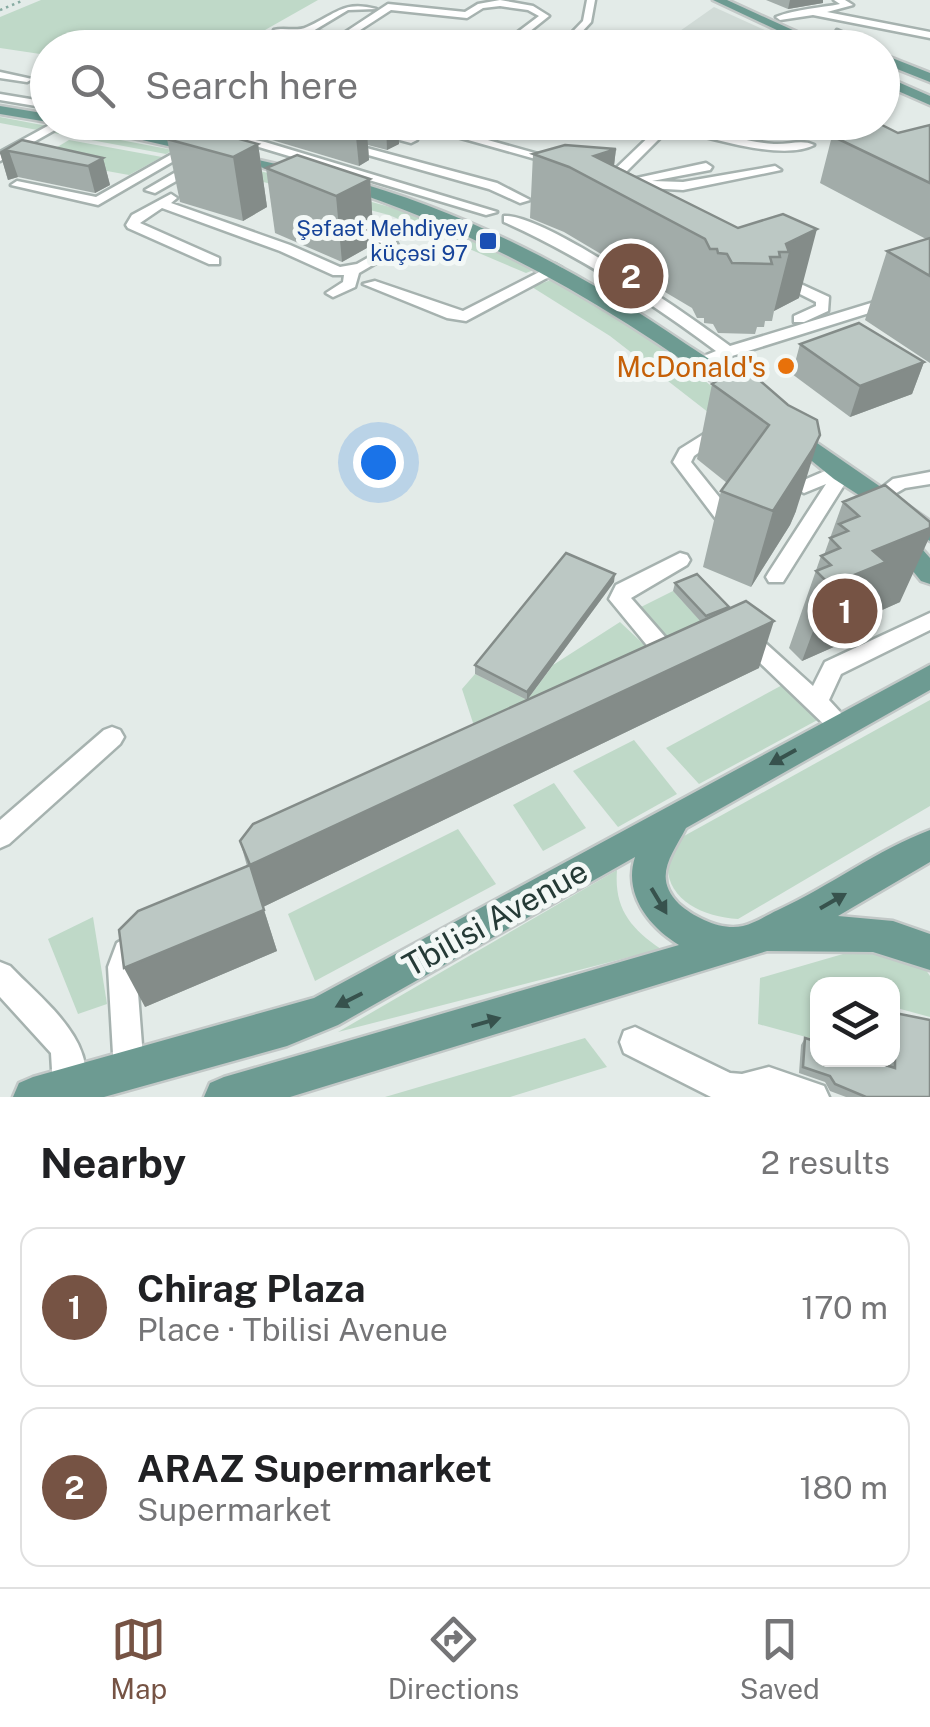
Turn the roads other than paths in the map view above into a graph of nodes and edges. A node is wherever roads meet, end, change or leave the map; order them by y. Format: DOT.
graph roads {
  1 [pos="399,0"];
  2 [pos="591,0"];
  3 [pos="704,0"];
  4 [pos="718,0"];
  5 [pos="740,0"];
  6 [pos="840,4"];
  7 [pos="388,7"];
  8 [pos="372,8"];
  9 [pos="813,12"];
  10 [pos="780,17"];
  11 [pos="895,21"];
  12 [pos="309,30"];
  13 [pos="354,30"];
  14 [pos="526,30"];
  15 [pos="579,30"];
  16 [pos="771,30"];
  17 [pos="802,30"];
  18 [pos="808,30"];
  19 [pos="930,35"];
  20 [pos="900,63"];
  21 [pos="0,75"];
  22 [pos="27,79"];
  23 [pos="930,81"];
  24 [pos="900,84"];
  25 [pos="0,97"];
  26 [pos="930,97"];
  27 [pos="30,102"];
  28 [pos="0,110"];
  29 [pos="30,115"];
  30 [pos="38,140"];
  31 [pos="163,140"];
  32 [pos="240,140"];
  33 [pos="266,140"];
  34 [pos="328,140"];
  35 [pos="476,140"];
  36 [pos="653,140"];
  37 [pos="735,140"];
  38 [pos="261,144"];
  39 [pos="554,144"];
  40 [pos="808,144"];
  41 [pos="194,146"];
  42 [pos="218,151"];
  43 [pos="539,156"];
  44 [pos="0,157"];
  45 [pos="241,157"];
  46 [pos="569,164"];
  47 [pos="706,167"];
  48 [pos="584,169"];
  49 [pos="775,170"];
  50 [pos="116,178"];
  51 [pos="132,182"];
  52 [pos="596,182"];
  53 [pos="626,183"];
  54 [pos="17,185"];
  55 [pos="494,186"];
  56 [pos="188,188"];
  57 [pos="151,190"];
  58 [pos="542,195"];
  59 [pos="673,202"];
  60 [pos="162,204"];
  61 [pos="462,204"];
  62 [pos="648,209"];
  63 [pos="519,210"];
  64 [pos="491,212"];
  65 [pos="442,215"];
  66 [pos="337,222"];
  67 [pos="463,224"];
  68 [pos="484,232"];
  69 [pos="564,244"];
  70 [pos="533,256"];
  71 [pos="214,261"];
  72 [pos="786,265"];
  73 [pos="554,268"];
  74 [pos="352,272"];
  75 [pos="370,284"];
  76 [pos="930,289"];
  77 [pos="334,293"];
  78 [pos="674,312"];
  79 [pos="794,321"];
  80 [pos="646,322"];
  81 [pos="729,352"];
  82 [pos="700,361"];
  83 [pos="758,405"];
  84 [pos="766,461"];
  85 [pos="840,473"];
  86 [pos="930,478"];
  87 [pos="873,500"];
  88 [pos="726,518"];
  89 [pos="930,533"];
  90 [pos="680,560"];
  91 [pos="930,575"];
  92 [pos="776,576"];
  93 [pos="930,620"];
  94 [pos="930,676"];
  95 [pos="816,703"];
  96 [pos="840,725"];
  97 [pos="112,737"];
  98 [pos="678,815"];
  99 [pos="0,836"];
  100 [pos="930,844"];
  101 [pos="157,933"];
  102 [pos="755,939"];
  103 [pos="930,952"];
  104 [pos="0,976"];
  105 [pos="635,1042"];
  106 [pos="129,1071"];
  107 [pos="69,1087"];
  108 [pos="33,1097"];
  109 [pos="224,1097"];
  110 [pos="813,1097"];
  1 -- 7 [label="street"];
  2 -- 15 [label="street"];
  3 -- 16 [label="main road"];
  4 -- 17 [label="main road"];
  5 -- 10 [label="main road"];
  6 -- 9 [label="street"];
  6 -- 11 [label="street"];
  7 -- 13 [label="street"];
  7 -- 14 [label="street"];
  8 -- 12 [label="street"];
  9 -- 10 [label="street"];
  9 -- 19 [label="street"];
  10 -- 18 [label="main road"];
  20 -- 23 [label="main road"];
  21 -- 22 [label="street"];
  24 -- 26 [label="main road"];
  25 -- 27 [label="street"];
  28 -- 29 [label="main road"];
  30 -- 44 [label="street"];
  31 -- 41 [label="main road"];
  32 -- 38 [label="street"];
  33 -- 38 [label="street"];
  34 -- 55 [label="street"];
  35 -- 43 [label="street"];
  36 -- 53 [label="street"];
  37 -- 40 [label="street"];
  38 -- 45 [label="street"];
  38 -- 61 [label="street"];
  39 -- 43 [label="street"];
  41 -- 42 [label="main road"];
  41 -- 51 [label="street"];
  42 -- 45 [label="main road"];
  42 -- 57 [label="street"];
  43 -- 46 [label="street"];
  45 -- 65 [label="main road"];
  47 -- 53 [label="street"];
  48 -- 53 [label="street"];
  49 -- 53 [label="street"];
  50 -- 51 [label="street"];
  51 -- 54 [label="street"];
  52 -- 53 [label="street"];
  53 -- 59 [label="street"];
  53 -- 62 [label="street"];
  55 -- 61 [label="street"];
  55 -- 63 [label="street"];
  56 -- 60 [label="street"];
  58 -- 63 [label="street"];
  60 -- 71 [label="street"];
  60 -- 74 [label="street"];
  61 -- 64 [label="street"];
  61 -- 65 [label="street"];
  63 -- 64 [label="street"];
  63 -- 68 [label="street"];
  63 -- 69 [label="street"];
  64 -- 67 [label="street"];
  65 -- 67 [label="main road"];
  66 -- 74 [label="street"];
  67 -- 68 [label="main road"];
  68 -- 70 [label="main road"];
  69 -- 70 [label="street"];
  69 -- 78 [label="street"];
  70 -- 73 [label="main road"];
  72 -- 79 [label="street"];
  73 -- 75 [label="street"];
  73 -- 80 [label="main road"];
  74 -- 77 [label="street"];
  76 -- 81 [label="street"];
  78 -- 80 [label="street"];
  78 -- 81 [label="street"];
  80 -- 82 [label="main road"];
  81 -- 82 [label="street"];
  82 -- 83 [label="main road"];
  83 -- 85 [label="main road"];
  83 -- 88 [label="street"];
  84 -- 85 [label="street"];
  85 -- 87 [label="main road"];
  85 -- 92 [label="street"];
  86 -- 87 [label="street"];
  87 -- 89 [label="main road"];
  87 -- 91 [label="main road"];
  90 -- 95 [label="street"];
  93 -- 95 [label="street"];
  94 -- 96 [label="main road, Tbilisi Avenue"];
  95 -- 96 [label="street"];
  96 -- 98 [label="main road, Tbilisi Avenue, one-way"];
  97 -- 99 [label="street"];
  98 -- 102 [label="main road, one-way"];
  98 -- 106 [label="main road, Tbilisi Avenue, one-way"];
  102 -- 100 [label="main road, one-way"];
  101 -- 106 [label="street"];
  102 -- 103 [label="main road"];
  109 -- 102 [label="main road, one-way"];
  104 -- 107 [label="street"];
  105 -- 110 [label="street"];
  106 -- 107 [label="main road, Tbilisi Avenue"];
  107 -- 108 [label="main road, Tbilisi Avenue"];
}
